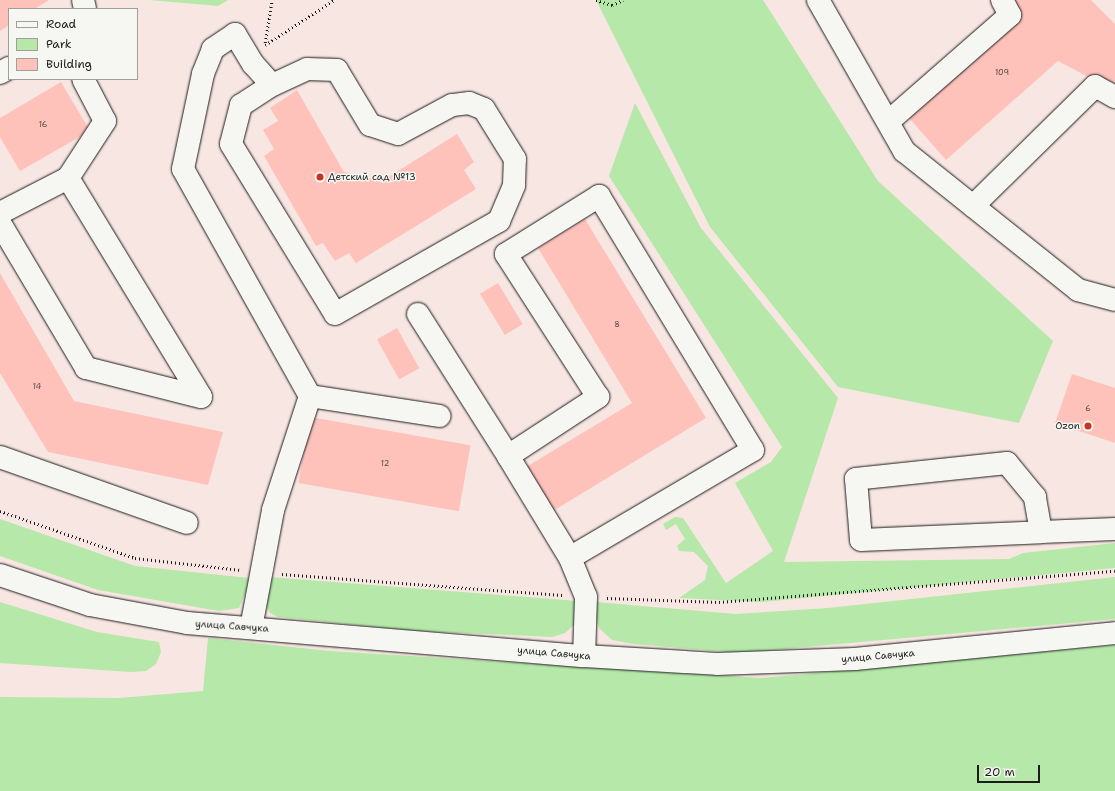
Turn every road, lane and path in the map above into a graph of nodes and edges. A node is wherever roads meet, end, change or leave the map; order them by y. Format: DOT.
graph roads {
  1 [pos="272,0"];
  2 [pos="334,0"];
  3 [pos="596,0"];
  4 [pos="623,0"];
  5 [pos="818,0"];
  6 [pos="1002,0"];
  7 [pos="256,49"];
  8 [pos="84,80"];
  9 [pos="272,85"];
  10 [pos="1115,97"];
  11 [pos="889,121"];
  12 [pos="68,178"];
  13 [pos="973,206"];
  14 [pos="0,213"];
  15 [pos="0,223"];
  16 [pos="1115,300"];
  17 [pos="418,314"];
  18 [pos="310,396"];
  19 [pos="439,416"];
  20 [pos="508,456"];
  21 [pos="0,457"];
  22 [pos="187,523"];
  23 [pos="1115,528"];
  24 [pos="1041,532"];
  25 [pos="570,558"];
  26 [pos="0,575"];
  27 [pos="251,628"];
  28 [pos="1115,632"];
  29 [pos="584,656"];
  1 -- 7 [label="path"];
  2 -- 7 [label="path"];
  3 -- 4 [label="path"];
  5 -- 11 [label="street"];
  6 -- 11 [label="street"];
  7 -- 9 [label="street"];
  7 -- 18 [label="street"];
  8 -- 12 [label="street"];
  9 -- 9 [label="street"];
  10 -- 13 [label="street"];
  11 -- 13 [label="street"];
  12 -- 14 [label="street"];
  12 -- 15 [label="street"];
  13 -- 16 [label="street"];
  17 -- 20 [label="street"];
  18 -- 19 [label="street"];
  18 -- 27 [label="street"];
  20 -- 25 [label="street"];
  20 -- 25 [label="street"];
  21 -- 22 [label="street"];
  23 -- 24 [label="street"];
  24 -- 24 [label="street"];
  25 -- 29 [label="street"];
  26 -- 27 [label="street, улица Савчука"];
  27 -- 29 [label="street, улица Савчука"];
  28 -- 29 [label="street, улица Савчука"];
}
